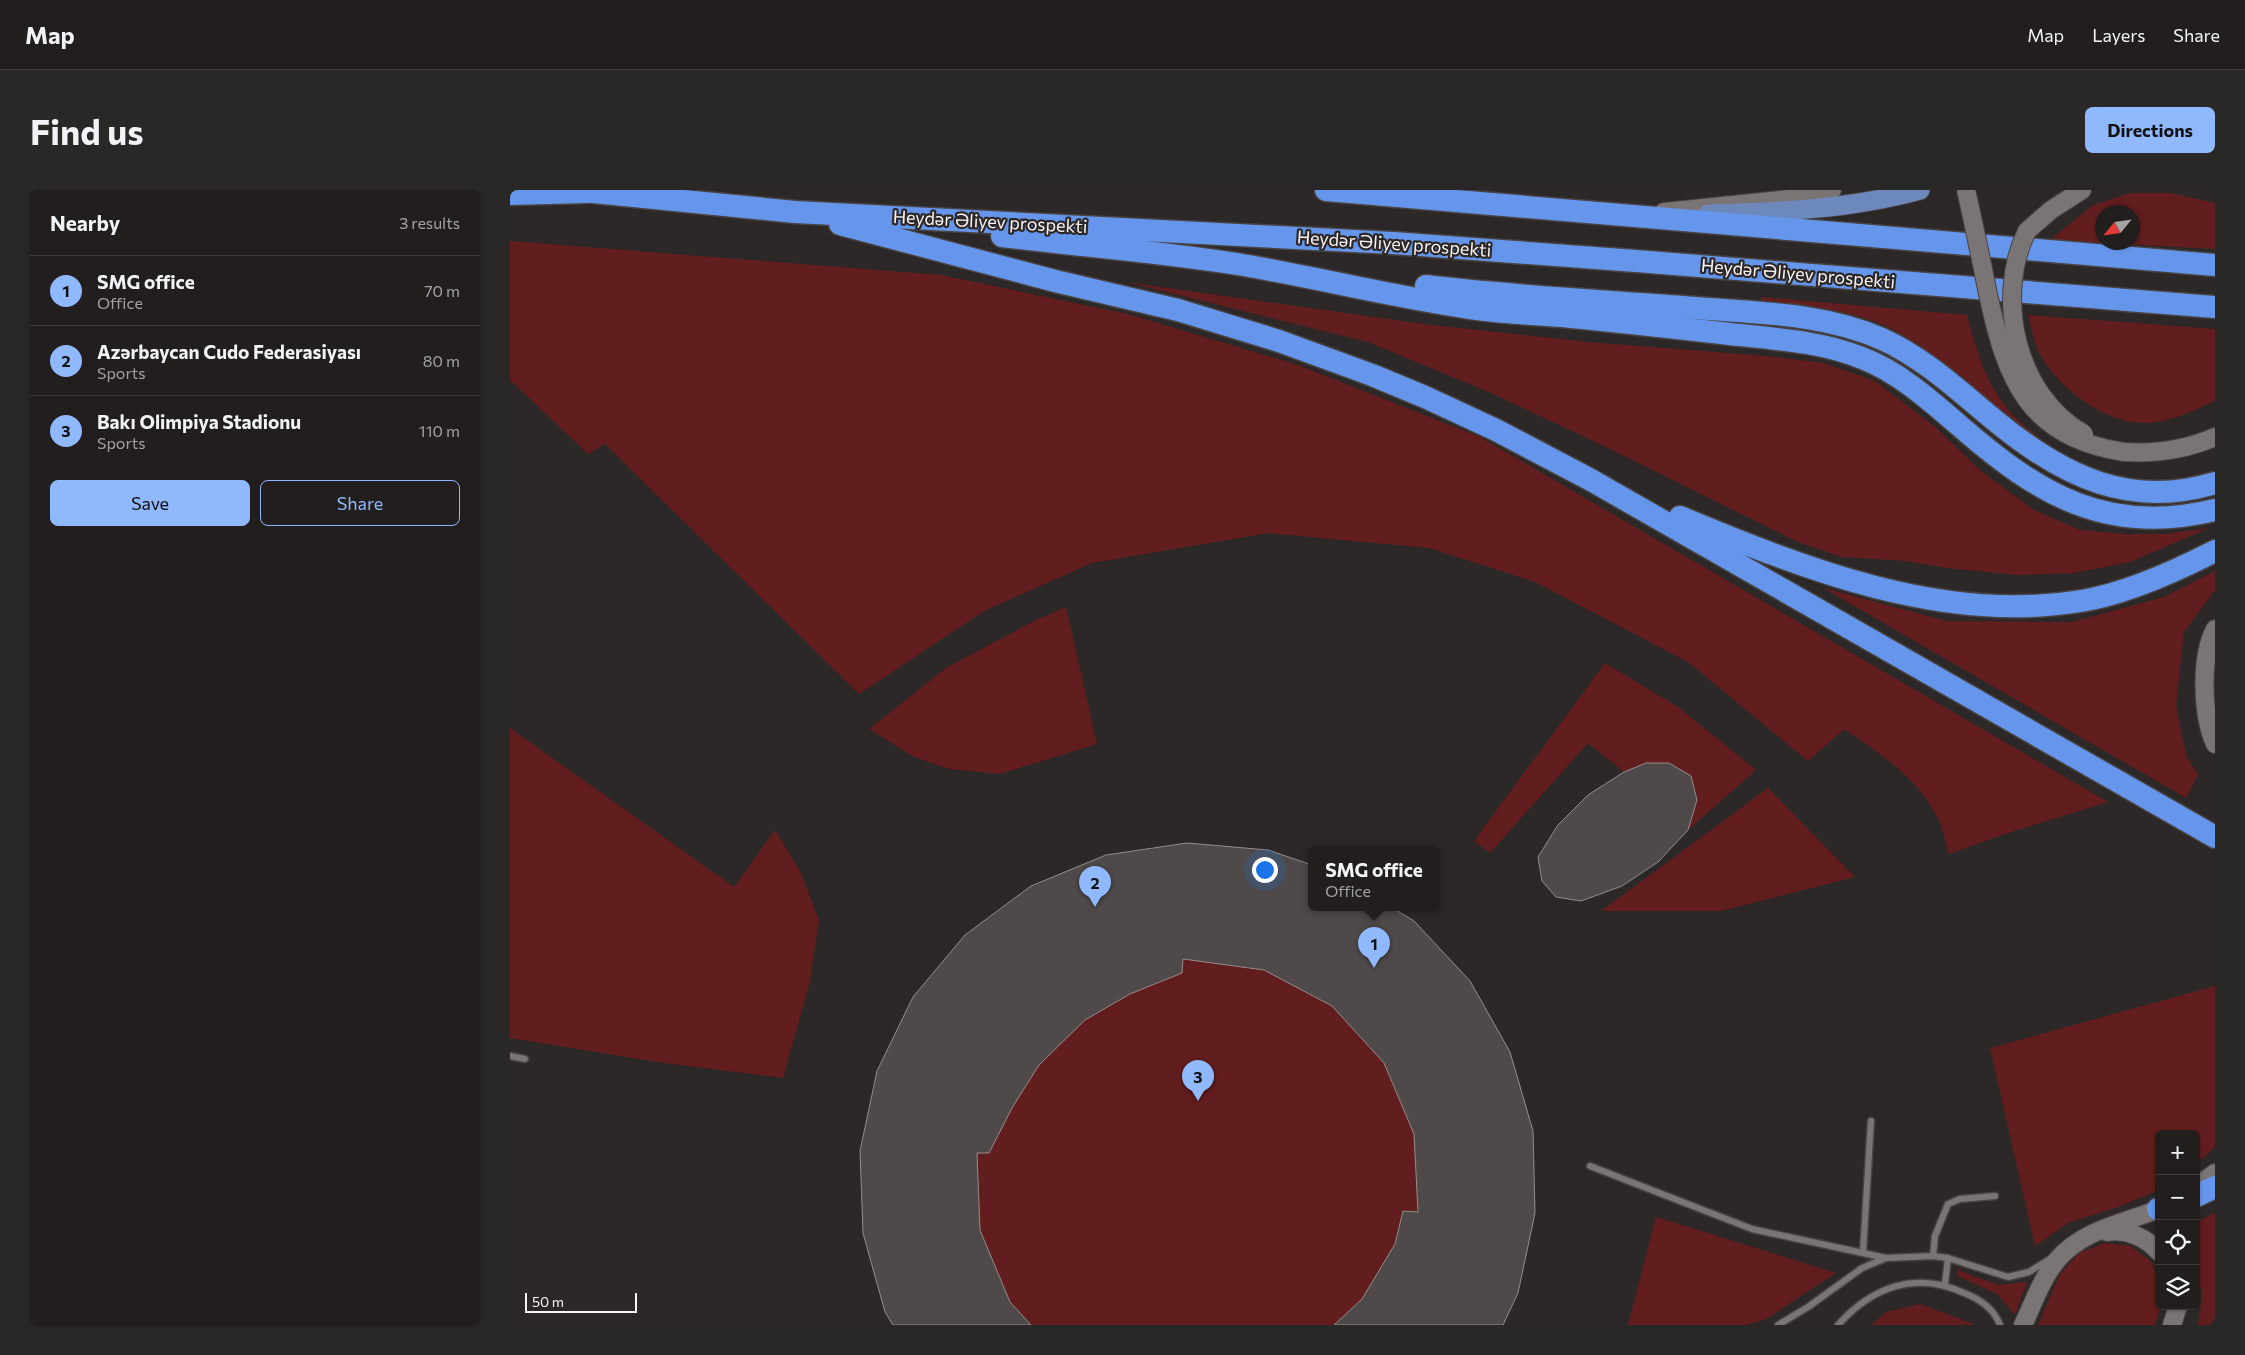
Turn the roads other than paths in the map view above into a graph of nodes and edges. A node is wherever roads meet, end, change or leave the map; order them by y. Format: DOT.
graph roads {
  1 [pos="1326,190"];
  2 [pos="1832,190"];
  3 [pos="1920,190"];
  4 [pos="1966,190"];
  5 [pos="2060,190"];
  6 [pos="2082,190"];
  7 [pos="582,191"];
  8 [pos="510,194"];
  9 [pos="795,212"];
  10 [pos="1628,216"];
  11 [pos="2027,232"];
  12 [pos="1241,265"];
  13 [pos="2215,265"];
  14 [pos="2215,307"];
  15 [pos="2215,437"];
  16 [pos="2124,452"];
  17 [pos="1591,480"];
  18 [pos="2215,482"];
  19 [pos="2215,510"];
  20 [pos="2215,551"];
  21 [pos="2215,629"];
  22 [pos="2215,744"];
  23 [pos="2215,837"];
  24 [pos="510,1056"];
  25 [pos="525,1058"];
  26 [pos="1871,1121"];
  27 [pos="1590,1166"];
  28 [pos="2215,1173"];
  29 [pos="2200,1184"];
  30 [pos="2215,1187"];
  31 [pos="2200,1194"];
  32 [pos="1995,1196"];
  33 [pos="2155,1210"];
  34 [pos="2087,1237"];
  35 [pos="2069,1248"];
  36 [pos="2155,1249"];
  37 [pos="1863,1252"];
  38 [pos="1933,1256"];
  39 [pos="1886,1258"];
  40 [pos="1948,1258"];
  41 [pos="1945,1284"];
  42 [pos="2177,1310"];
  43 [pos="1778,1325"];
  44 [pos="1838,1325"];
  45 [pos="2000,1325"];
  46 [pos="2023,1325"];
  47 [pos="2172,1325"];
  1 -- 10 [label="highway"];
  2 -- 10 [label="main road"];
  3 -- 10 [label="main road"];
  4 -- 16 [label="main road, bridge"];
  5 -- 11 [label="main road"];
  6 -- 11 [label="main road"];
  7 -- 8 [label="highway, Heydər Əliyev prospekti"];
  7 -- 9 [label="highway, Heydər Əliyev prospekti"];
  9 -- 12 [label="highway"];
  9 -- 14 [label="highway, Heydər Əliyev prospekti"];
  9 -- 17 [label="highway"];
  10 -- 13 [label="highway"];
  11 -- 16 [label="main road, bridge"];
  12 -- 18 [label="highway"];
  12 -- 19 [label="highway"];
  15 -- 16 [label="main road"];
  17 -- 20 [label="highway"];
  17 -- 23 [label="highway"];
  21 -- 22 [label="main road"];
  24 -- 25 [label="lane"];
  26 -- 37 [label="lane"];
  27 -- 37 [label="lane"];
  28 -- 29 [label="main road"];
  30 -- 31 [label="highway"];
  32 -- 38 [label="lane"];
  33 -- 34 [label="main road"];
  34 -- 35 [label="main road"];
  34 -- 36 [label="main road"];
  35 -- 40 [label="lane"];
  35 -- 46 [label="main road"];
  37 -- 39 [label="lane"];
  38 -- 39 [label="lane"];
  38 -- 40 [label="lane"];
  39 -- 43 [label="lane"];
  40 -- 41 [label="lane"];
  41 -- 44 [label="lane"];
  41 -- 45 [label="lane"];
  42 -- 47 [label="main road"];
}
